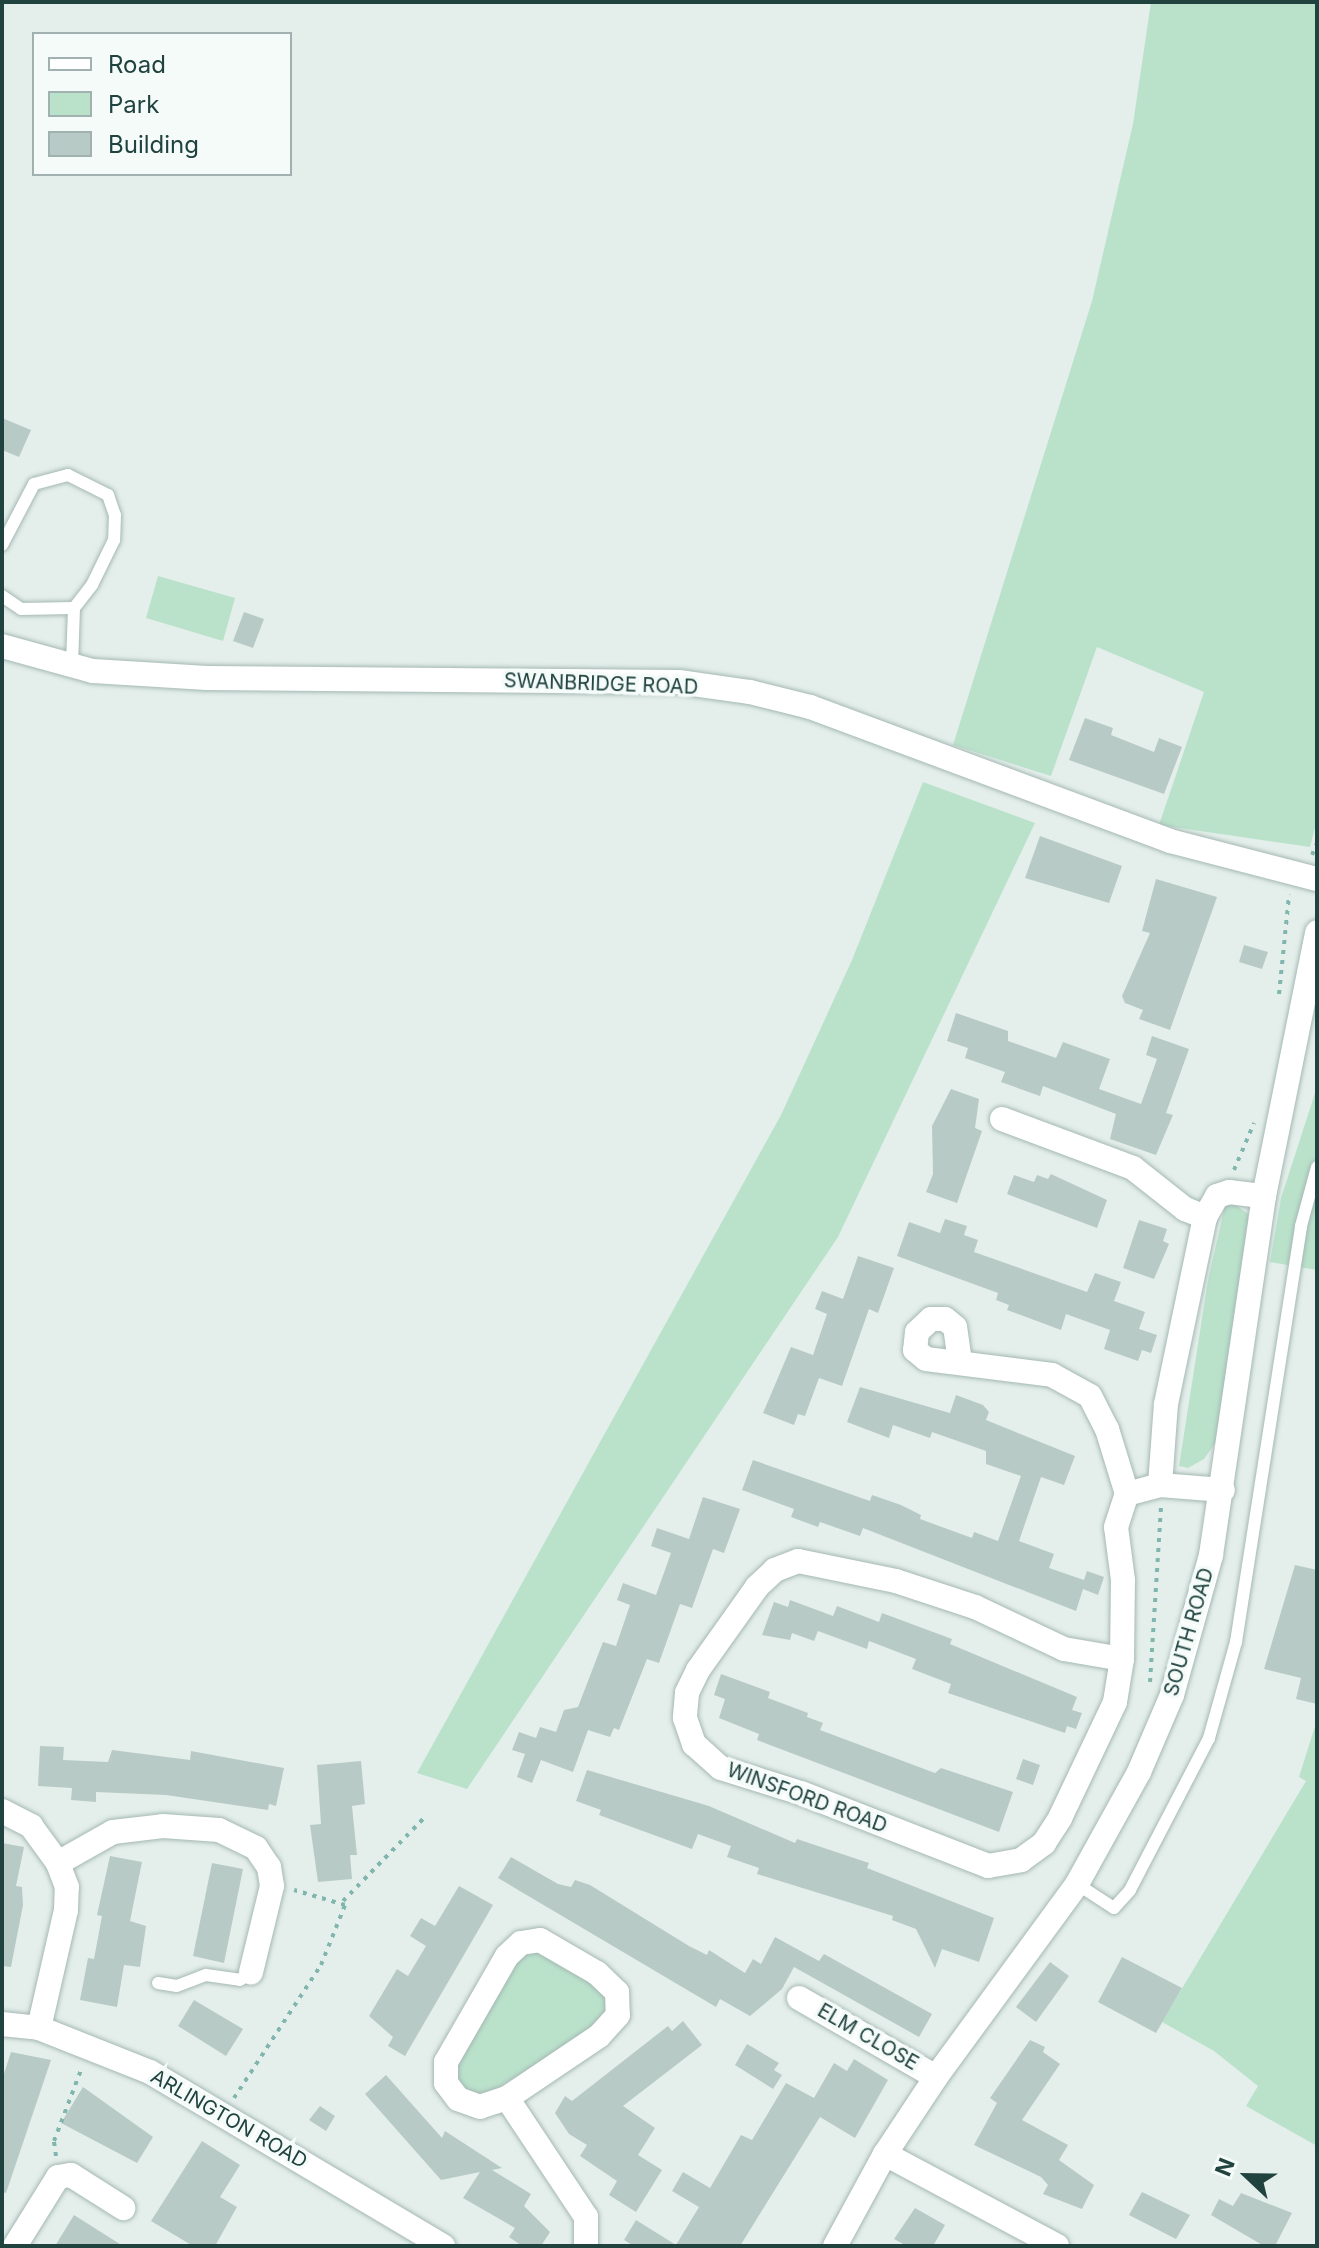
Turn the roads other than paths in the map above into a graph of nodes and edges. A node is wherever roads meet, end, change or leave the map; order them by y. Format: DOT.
graph roads {
  1 [pos="2,545"];
  2 [pos="2,596"];
  3 [pos="74,608"];
  4 [pos="2,646"];
  5 [pos="72,665"];
  6 [pos="1317,879"];
  7 [pos="1317,932"];
  8 [pos="1002,1119"];
  9 [pos="1317,1167"];
  10 [pos="1264,1196"];
  11 [pos="1205,1217"];
  12 [pos="960,1362"];
  13 [pos="1160,1485"];
  14 [pos="1223,1490"];
  15 [pos="1127,1494"];
  16 [pos="1122,1659"];
  17 [pos="2,1811"];
  18 [pos="58,1863"];
  19 [pos="1077,1884"];
  20 [pos="251,1972"];
  21 [pos="158,1983"];
  22 [pos="799,1998"];
  23 [pos="2,2024"];
  24 [pos="39,2028"];
  25 [pos="936,2077"];
  26 [pos="507,2098"];
  27 [pos="885,2154"];
  28 [pos="123,2208"];
  29 [pos="15,2246"];
  30 [pos="443,2246"];
  31 [pos="586,2246"];
  32 [pos="835,2246"];
  33 [pos="1057,2246"];
  1 -- 3 [label="lane"];
  2 -- 3 [label="lane"];
  3 -- 5 [label="lane"];
  4 -- 5 [label="street, SWANBRIDGE ROAD"];
  5 -- 6 [label="street, SWANBRIDGE ROAD"];
  7 -- 10 [label="street, SOUTH ROAD"];
  8 -- 11 [label="street"];
  9 -- 19 [label="lane"];
  10 -- 11 [label="street"];
  10 -- 14 [label="street, SOUTH ROAD"];
  11 -- 13 [label="street"];
  12 -- 15 [label="street"];
  13 -- 14 [label="street"];
  13 -- 15 [label="street"];
  14 -- 19 [label="street, SOUTH ROAD"];
  15 -- 16 [label="street, WINSFORD ROAD"];
  16 -- 16 [label="street, WINSFORD ROAD"];
  17 -- 18 [label="street"];
  18 -- 20 [label="street"];
  18 -- 24 [label="street"];
  19 -- 25 [label="street, SOUTH ROAD"];
  20 -- 21 [label="lane"];
  22 -- 25 [label="street, ELM CLOSE"];
  23 -- 24 [label="street, ARLINGTON ROAD"];
  24 -- 30 [label="street, ARLINGTON ROAD"];
  25 -- 27 [label="street, SOUTH ROAD"];
  26 -- 26 [label="street"];
  26 -- 31 [label="street"];
  27 -- 32 [label="street, SOUTH ROAD"];
  27 -- 33 [label="street"];
  28 -- 29 [label="street"];
}
